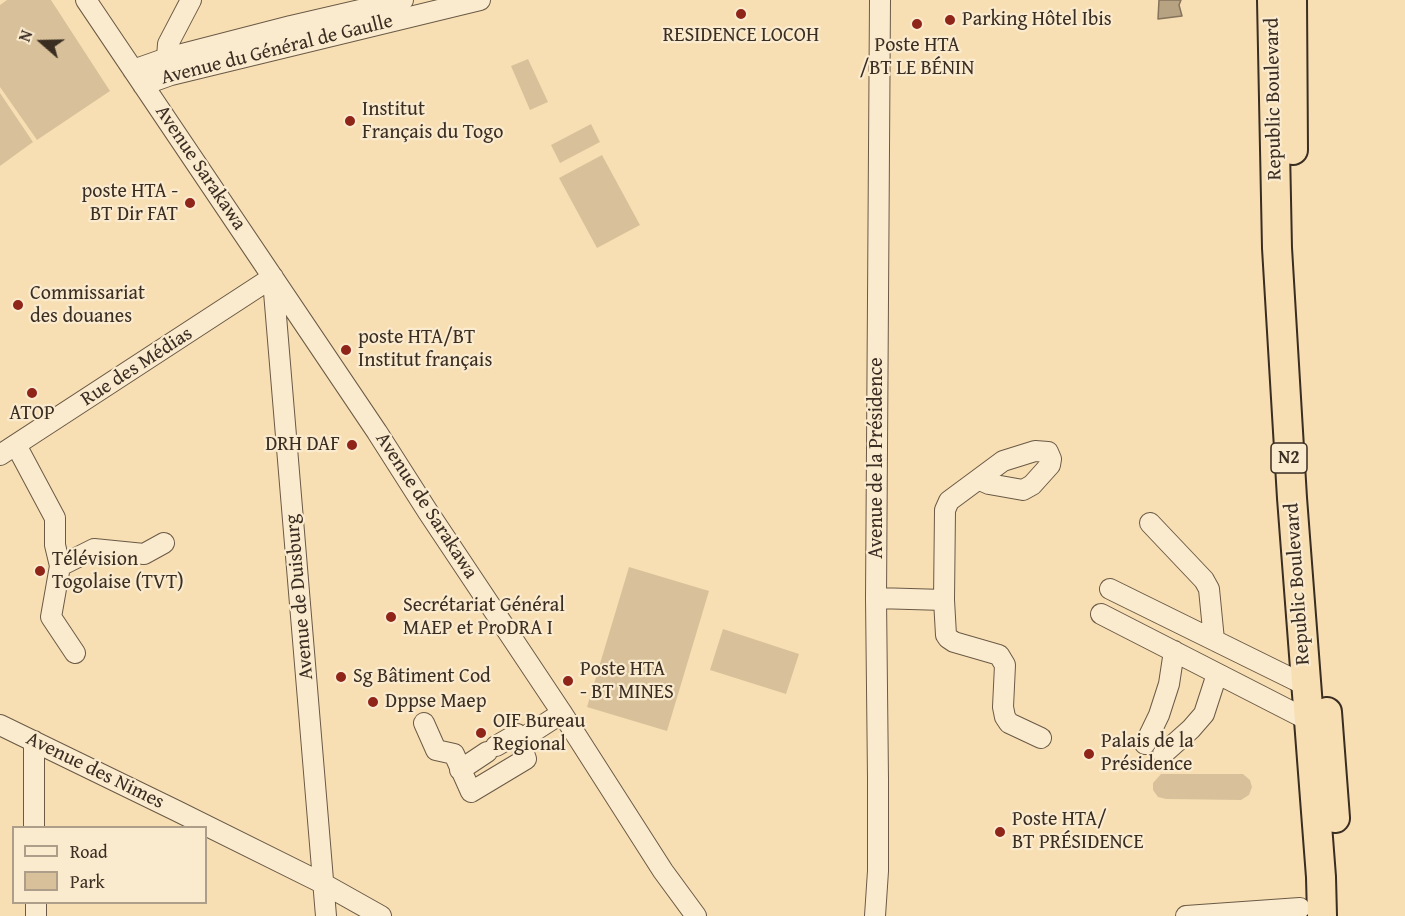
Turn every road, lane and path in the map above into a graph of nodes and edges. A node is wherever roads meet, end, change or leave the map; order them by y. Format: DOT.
graph roads {
  1 [pos="86,0"];
  2 [pos="191,0"];
  3 [pos="403,0"];
  4 [pos="477,0"];
  5 [pos="880,0"];
  6 [pos="1272,0"];
  7 [pos="1292,0"];
  8 [pos="169,66"];
  9 [pos="138,77"];
  10 [pos="273,277"];
  11 [pos="8,450"];
  12 [pos="980,480"];
  13 [pos="1150,523"];
  14 [pos="164,543"];
  15 [pos="60,566"];
  16 [pos="1110,589"];
  17 [pos="876,598"];
  18 [pos="944,600"];
  19 [pos="1101,614"];
  20 [pos="1214,640"];
  21 [pos="1174,651"];
  22 [pos="75,653"];
  23 [pos="1217,674"];
  24 [pos="1305,685"];
  25 [pos="562,713"];
  26 [pos="1308,720"];
  27 [pos="424,723"];
  28 [pos="0,725"];
  29 [pos="1041,738"];
  30 [pos="520,740"];
  31 [pos="33,741"];
  32 [pos="1145,744"];
  33 [pos="1163,754"];
  34 [pos="460,770"];
  35 [pos="34,826"];
  36 [pos="206,826"];
  37 [pos="207,827"];
  38 [pos="324,884"];
  39 [pos="1311,912"];
  40 [pos="326,916"];
  41 [pos="381,916"];
  42 [pos="696,916"];
  43 [pos="874,916"];
  44 [pos="1186,916"];
  45 [pos="1339,916"];
  1 -- 9 [label="street, Avenue Sarakawa"];
  2 -- 8 [label="street"];
  3 -- 8 [label="street, Avenue du Général de Gaulle"];
  4 -- 8 [label="street, Avenue du Général de Gaulle"];
  5 -- 17 [label="street, Avenue de la Présidence"];
  6 -- 24 [label="highway, Republic Boulevard / N2"];
  7 -- 45 [label="highway, Republic Boulevard / N2"];
  8 -- 9 [label="street, Avenue du Général de Gaulle"];
  9 -- 10 [label="street, Avenue Sarakawa"];
  10 -- 11 [label="street, Rue des Médias"];
  10 -- 25 [label="street, Avenue de Sarakawa"];
  10 -- 38 [label="street, Avenue de Duisburg"];
  11 -- 15 [label="street"];
  12 -- 18 [label="street"];
  13 -- 20 [label="street"];
  14 -- 15 [label="street"];
  15 -- 22 [label="street"];
  16 -- 20 [label="street"];
  17 -- 18 [label="street"];
  17 -- 43 [label="street, Avenue de la Présidence"];
  18 -- 29 [label="street"];
  19 -- 21 [label="street"];
  20 -- 24 [label="street"];
  21 -- 23 [label="street"];
  21 -- 32 [label="street"];
  23 -- 26 [label="street"];
  23 -- 33 [label="street"];
  24 -- 26 [label="highway, Republic Boulevard / N2"];
  25 -- 30 [label="street"];
  25 -- 42 [label="street, Avenue de Sarakawa"];
  26 -- 39 [label="highway, Republic Boulevard / N2"];
  27 -- 34 [label="street"];
  28 -- 31 [label="street, Avenue des Nimes"];
  30 -- 34 [label="street"];
  30 -- 34 [label="street"];
  31 -- 35 [label="street"];
  31 -- 36 [label="street, Avenue des Nimes"];
  37 -- 38 [label="street, Avenue des Nimes"];
  38 -- 40 [label="street, Avenue de Duisburg"];
  38 -- 41 [label="street, Avenue des Nimes"];
  39 -- 44 [label="street"];
}
